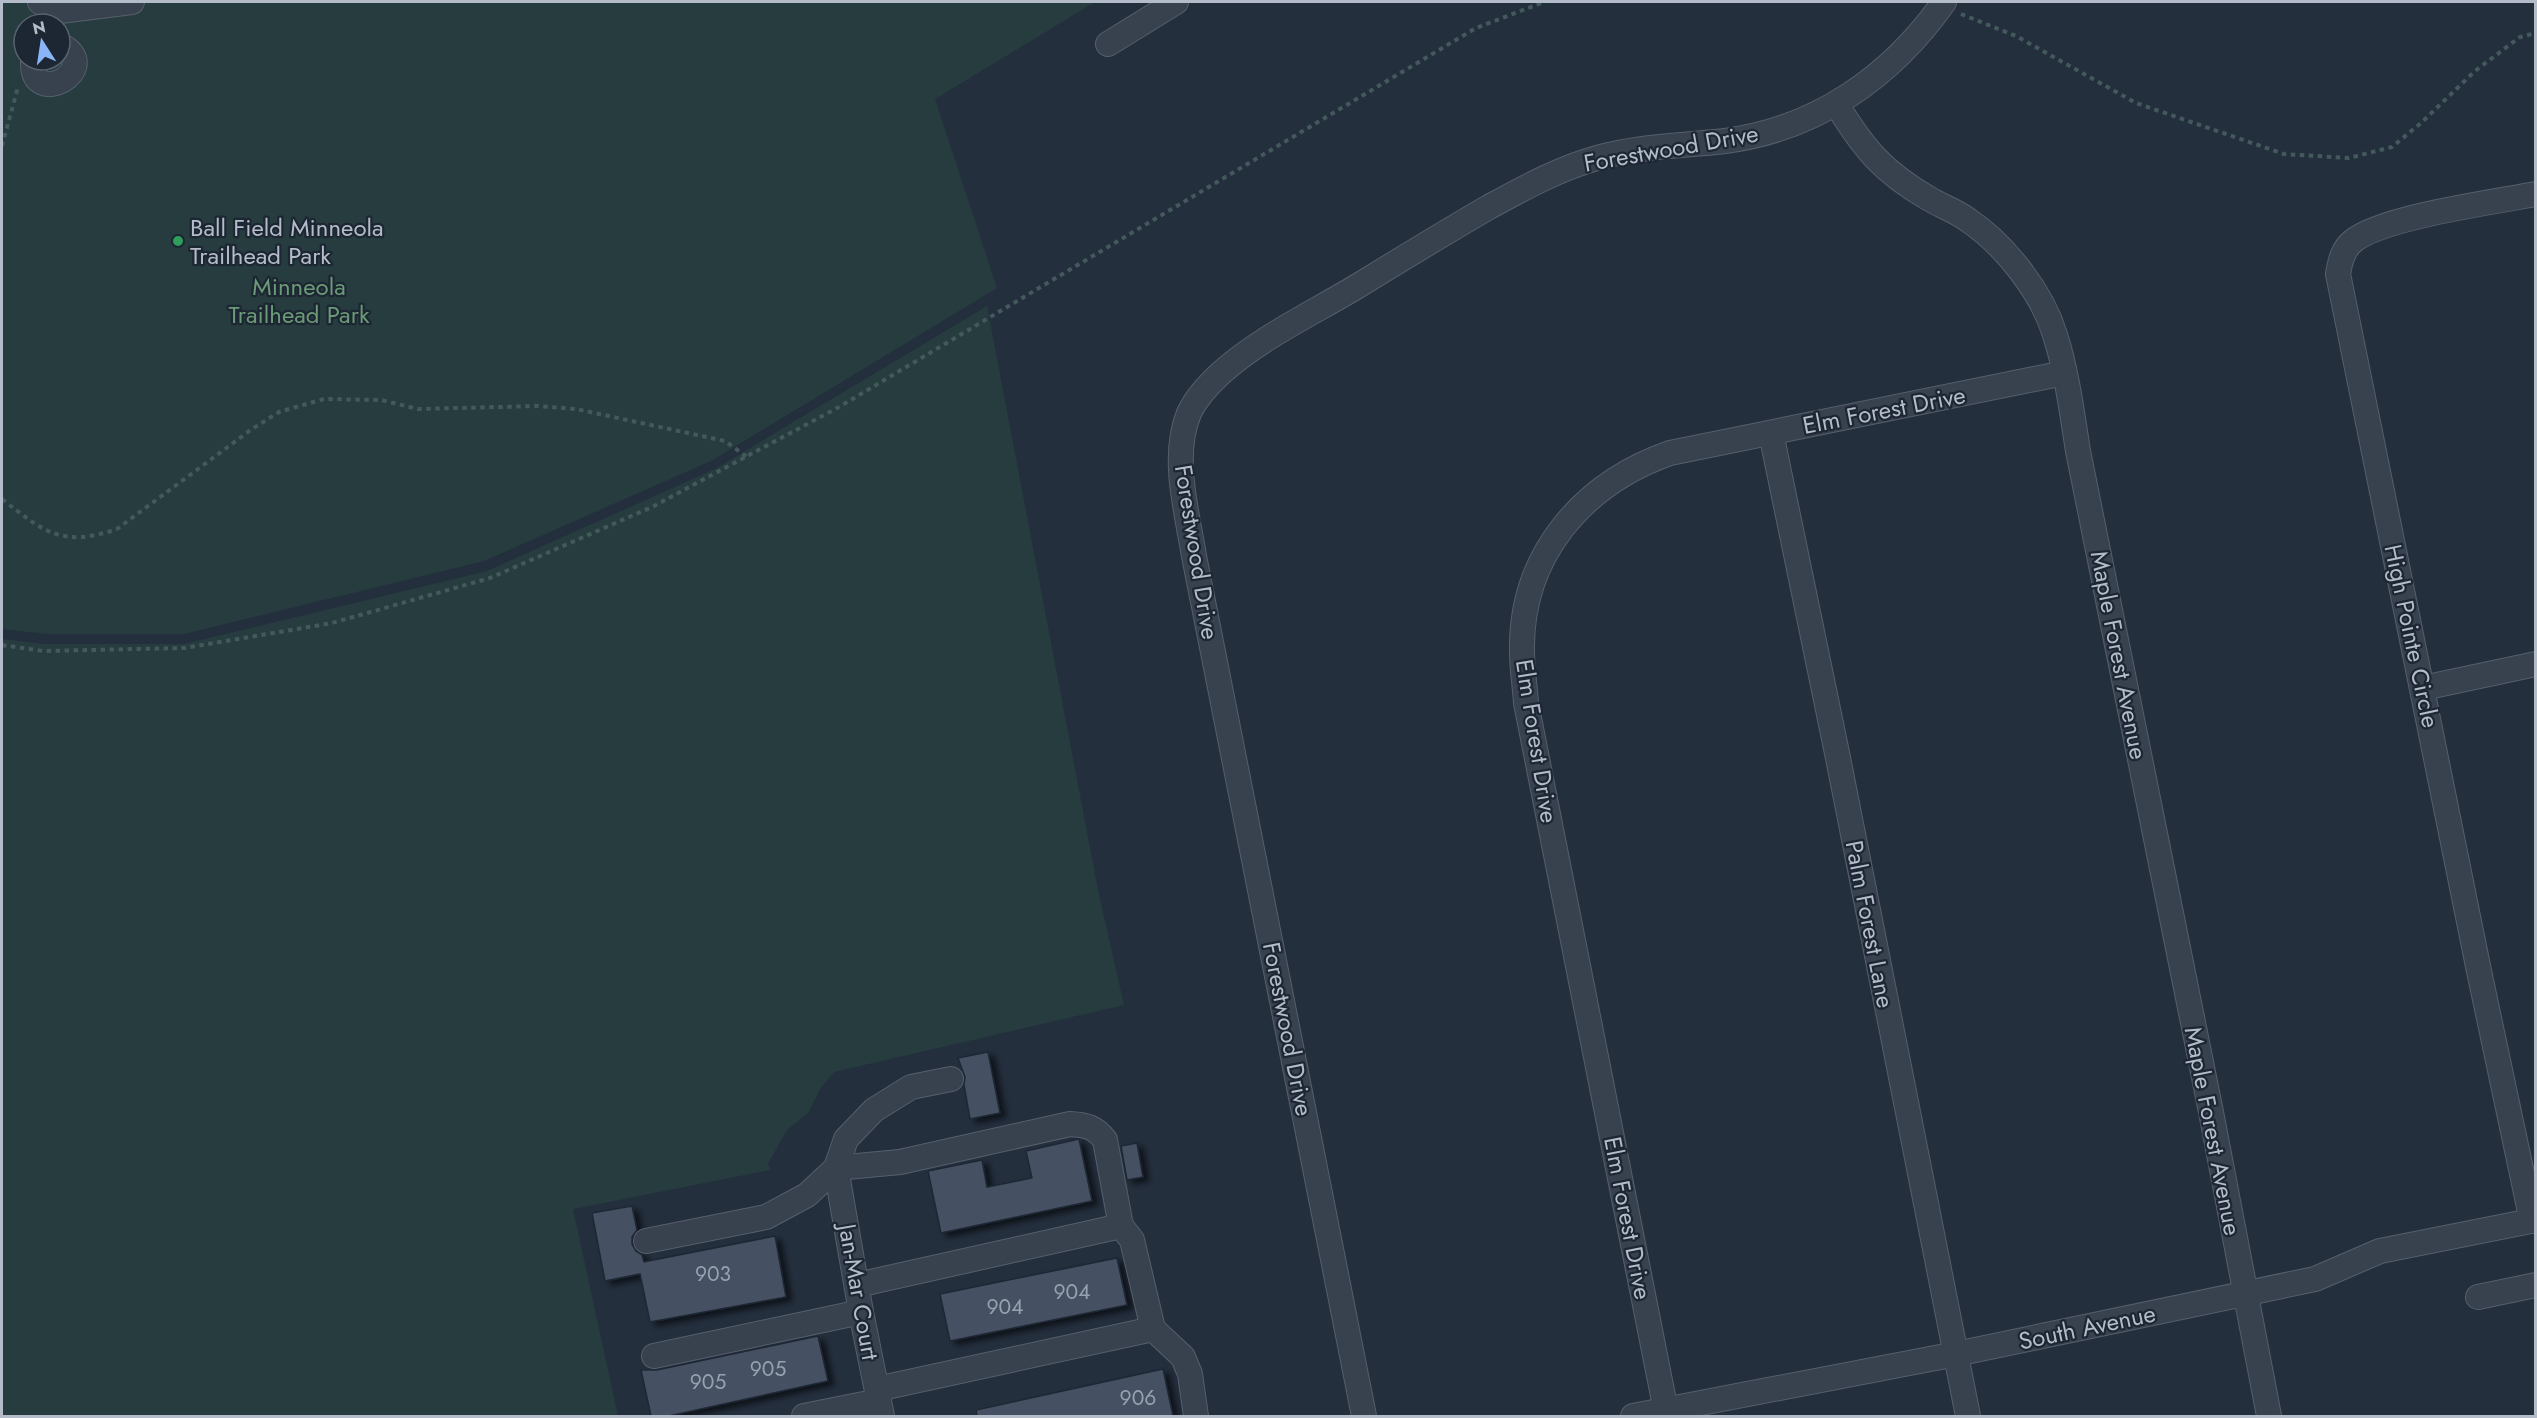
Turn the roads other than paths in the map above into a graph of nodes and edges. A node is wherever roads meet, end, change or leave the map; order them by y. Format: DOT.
graph roads {
  1 [pos="132,2"];
  2 [pos="1176,2"];
  3 [pos="1943,4"];
  4 [pos="52,12"];
  5 [pos="1108,44"];
  6 [pos="35,72"];
  7 [pos="71,72"];
  8 [pos="1837,105"];
  9 [pos="2535,194"];
  10 [pos="2064,374"];
  11 [pos="1771,433"];
  12 [pos="2535,664"];
  13 [pos="2423,688"];
  14 [pos="951,1078"];
  15 [pos="836,1168"];
  16 [pos="2534,1220"];
  17 [pos="1121,1226"];
  18 [pos="646,1241"];
  19 [pos="856,1285"];
  20 [pos="2535,1285"];
  21 [pos="2244,1294"];
  22 [pos="2478,1297"];
  23 [pos="861,1312"];
  24 [pos="1153,1329"];
  25 [pos="1956,1354"];
  26 [pos="654,1356"];
  27 [pos="880,1402"];
  28 [pos="1666,1413"];
  29 [pos="804,1416"];
  30 [pos="1196,1416"];
  31 [pos="1364,1416"];
  32 [pos="1633,1416"];
  33 [pos="1968,1416"];
  34 [pos="2269,1416"];
  1 -- 4 [label="street"];
  2 -- 5 [label="street"];
  3 -- 8 [label="street, Forestwood Drive"];
  6 -- 7 [label="street"];
  8 -- 10 [label="street, Maple Forest Avenue"];
  8 -- 31 [label="street, Forestwood Drive"];
  9 -- 13 [label="street, High Pointe Circle"];
  10 -- 11 [label="street, Elm Forest Drive"];
  10 -- 21 [label="street, Maple Forest Avenue"];
  11 -- 25 [label="street, Palm Forest Lane"];
  11 -- 28 [label="street, Elm Forest Drive"];
  12 -- 13 [label="street"];
  13 -- 16 [label="street, High Pointe Circle"];
  14 -- 15 [label="street"];
  15 -- 17 [label="street"];
  15 -- 18 [label="street"];
  15 -- 19 [label="street, Jan-Mar Court"];
  16 -- 21 [label="street, South Avenue"];
  17 -- 19 [label="street"];
  17 -- 24 [label="street"];
  19 -- 23 [label="street, Jan-Mar Court"];
  20 -- 22 [label="street"];
  21 -- 25 [label="street, South Avenue"];
  21 -- 34 [label="street, Maple Forest Avenue"];
  23 -- 26 [label="street"];
  23 -- 27 [label="street, Jan-Mar Court"];
  24 -- 27 [label="street"];
  24 -- 30 [label="street"];
  25 -- 28 [label="street, South Avenue"];
  25 -- 33 [label="street, Palm Forest Lane"];
  27 -- 29 [label="street"];
  28 -- 32 [label="street, South Avenue"];
}
